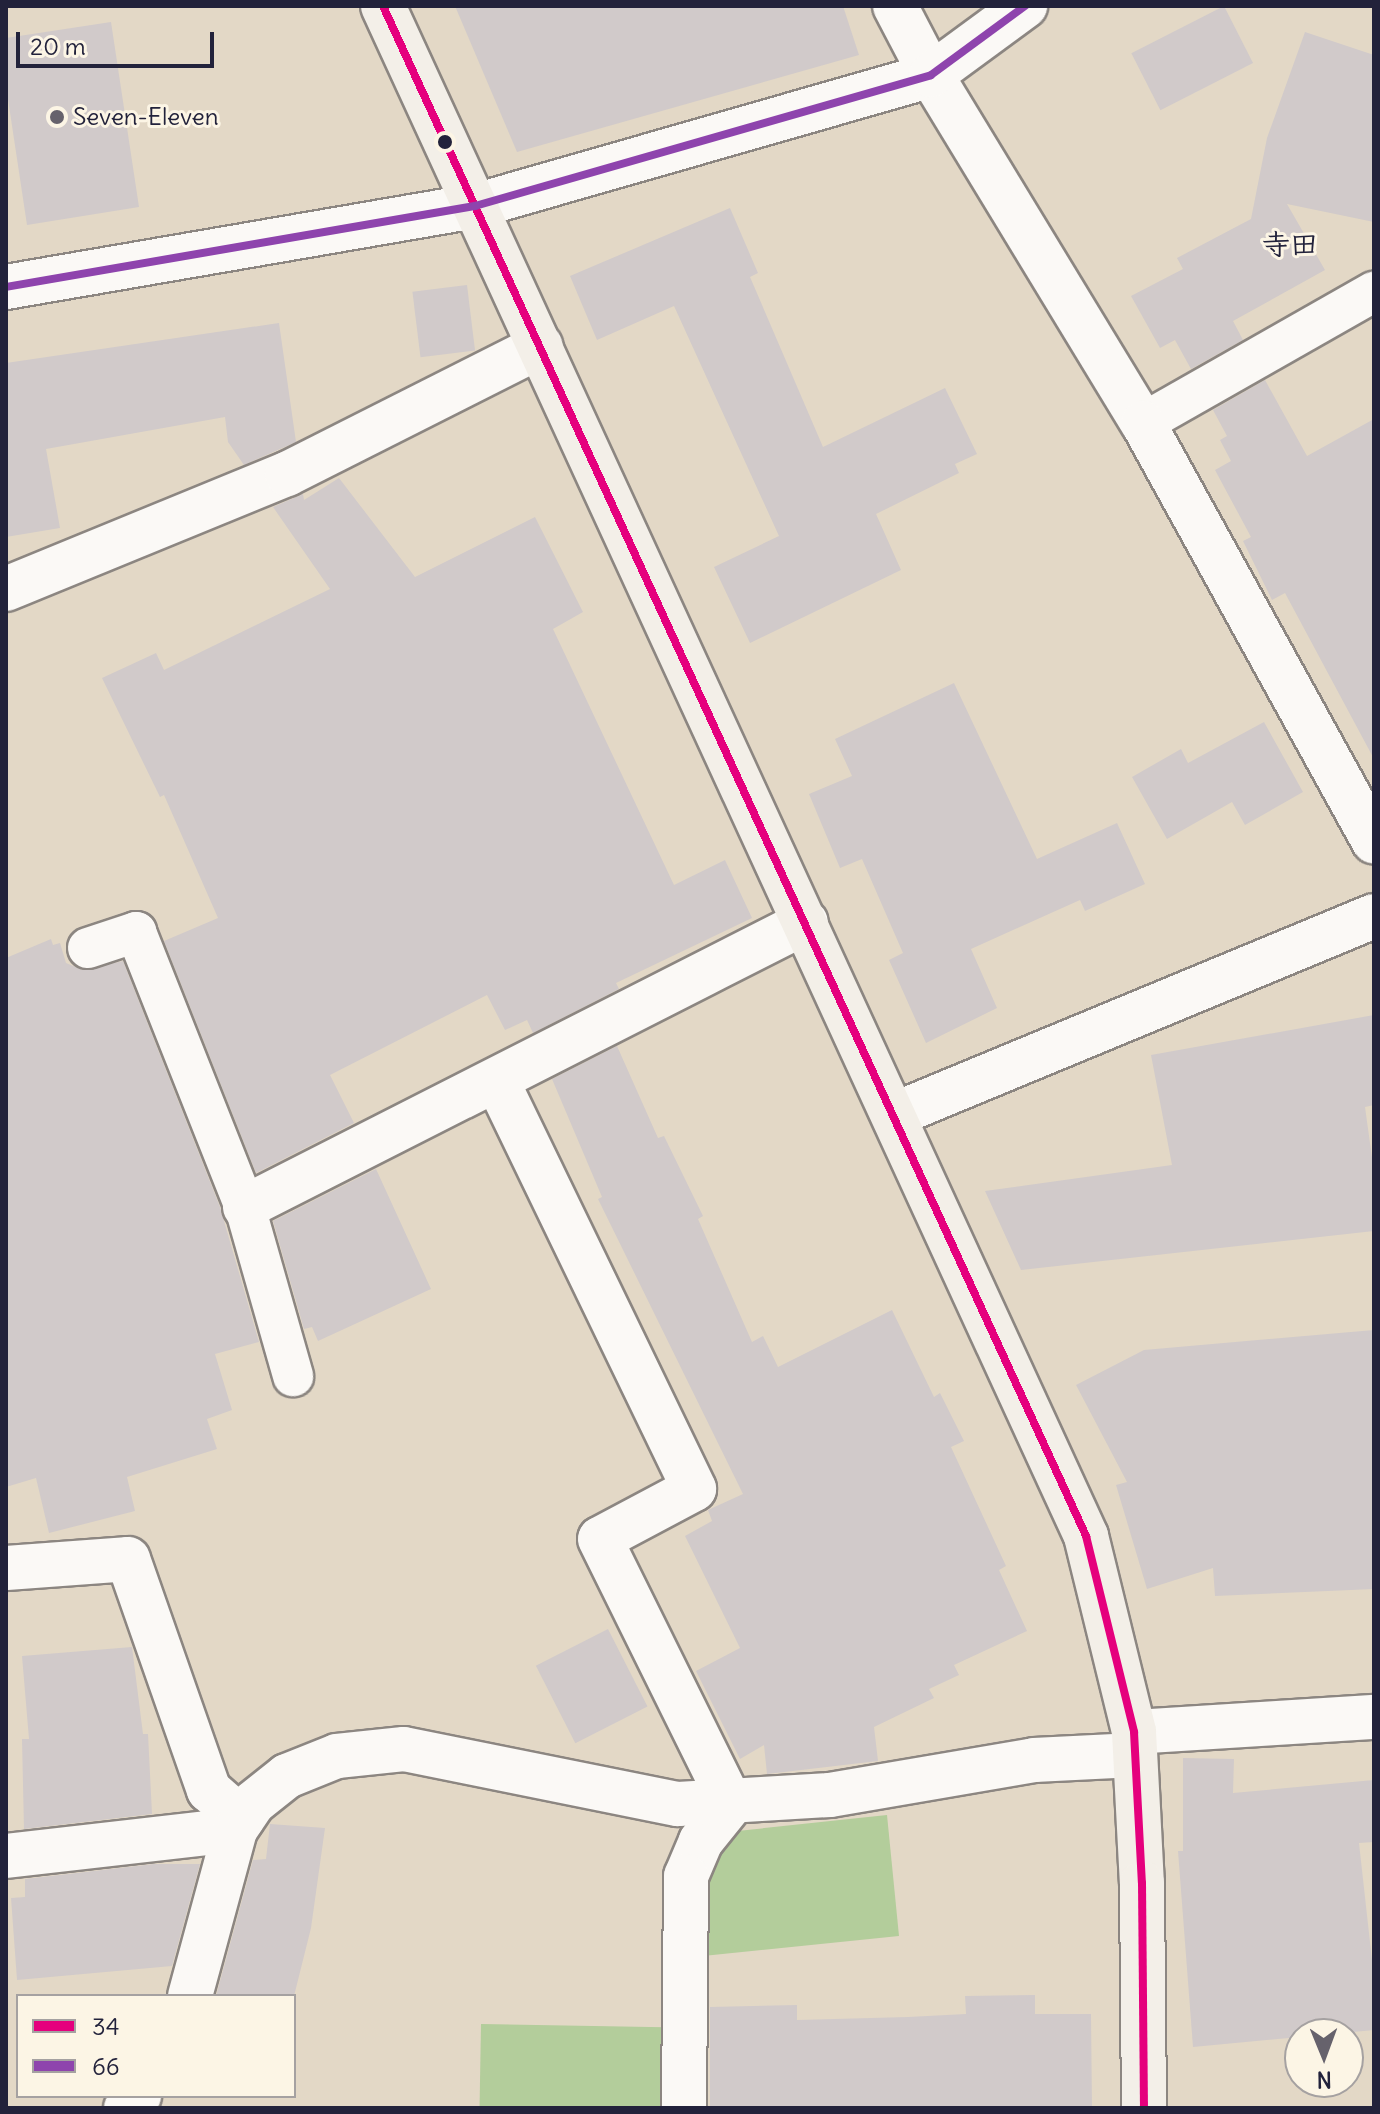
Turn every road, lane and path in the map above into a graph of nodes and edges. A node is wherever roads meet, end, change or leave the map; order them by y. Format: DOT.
graph roads {
  1 [pos="383,6"];
  2 [pos="895,6"];
  3 [pos="1025,6"];
  4 [pos="931,75"];
  5 [pos="475,206"];
  6 [pos="6,287"];
  7 [pos="1374,292"];
  8 [pos="540,346"];
  9 [pos="1143,423"];
  10 [pos="6,589"];
  11 [pos="1374,841"];
  12 [pos="1374,916"];
  13 [pos="806,922"];
  14 [pos="88,948"];
  15 [pos="497,1081"];
  16 [pos="896,1114"];
  17 [pos="245,1207"];
  18 [pos="293,1376"];
  19 [pos="6,1568"];
  20 [pos="1374,1717"];
  21 [pos="1134,1744"];
  22 [pos="731,1804"];
  23 [pos="239,1824"];
  24 [pos="6,1856"];
  25 [pos="191,1994"];
  26 [pos="684,2108"];
  27 [pos="1144,2108"];
  1 -- 5 [label="main road"];
  2 -- 4 [label="street"];
  3 -- 4 [label="street"];
  4 -- 5 [label="street"];
  4 -- 9 [label="street"];
  5 -- 6 [label="street"];
  5 -- 8 [label="main road"];
  7 -- 9 [label="lane"];
  8 -- 10 [label="street"];
  8 -- 13 [label="main road"];
  9 -- 11 [label="street"];
  12 -- 16 [label="street"];
  13 -- 15 [label="street"];
  13 -- 16 [label="main road"];
  14 -- 17 [label="lane"];
  15 -- 17 [label="street"];
  15 -- 22 [label="street"];
  16 -- 21 [label="main road"];
  17 -- 18 [label="lane"];
  19 -- 23 [label="street"];
  20 -- 21 [label="street"];
  21 -- 22 [label="street"];
  21 -- 27 [label="main road"];
  22 -- 23 [label="street"];
  22 -- 26 [label="street"];
  23 -- 24 [label="street"];
  23 -- 25 [label="street"];
}
